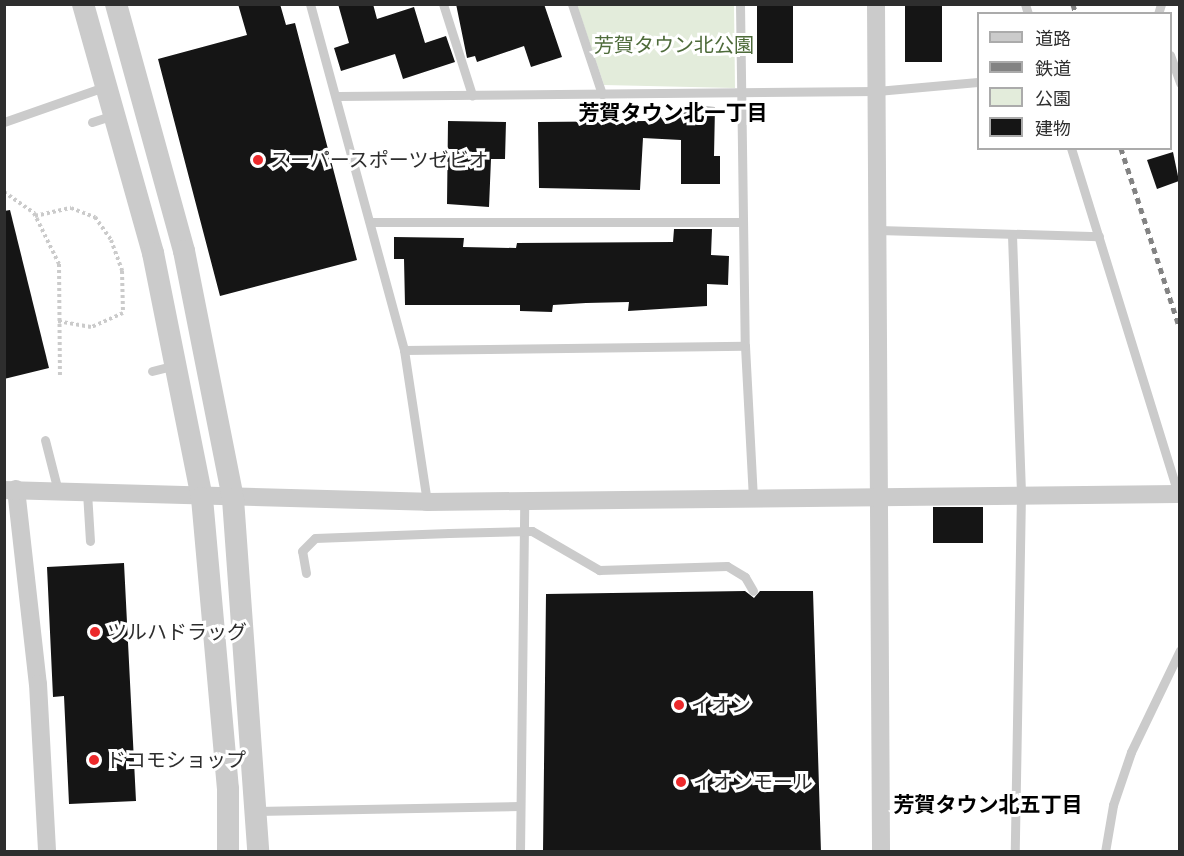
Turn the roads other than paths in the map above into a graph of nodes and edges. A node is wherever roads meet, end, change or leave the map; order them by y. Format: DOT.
graph roads {
  1 [pos="83,4"];
  2 [pos="116,4"];
  3 [pos="310,4"];
  4 [pos="443,4"];
  5 [pos="572,4"];
  6 [pos="740,4"];
  7 [pos="876,4"];
  8 [pos="1172,61"];
  9 [pos="977,81"];
  10 [pos="1179,83"];
  11 [pos="108,86"];
  12 [pos="878,91"];
  13 [pos="741,93"];
  14 [pos="602,94"];
  15 [pos="472,95"];
  16 [pos="338,96"];
  17 [pos="116,114"];
  18 [pos="4,122"];
  19 [pos="92,122"];
  20 [pos="1072,150"];
  21 [pos="371,222"];
  22 [pos="743,222"];
  23 [pos="878,230"];
  24 [pos="1012,235"];
  25 [pos="1099,236"];
  26 [pos="746,346"];
  27 [pos="404,350"];
  28 [pos="176,365"];
  29 [pos="152,371"];
  30 [pos="45,440"];
  31 [pos="10,489"];
  32 [pos="57,490"];
  33 [pos="87,492"];
  34 [pos="1021,493"];
  35 [pos="877,496"];
  36 [pos="1179,496"];
  37 [pos="202,498"];
  38 [pos="233,499"];
  39 [pos="753,500"];
  40 [pos="427,501"];
  41 [pos="524,501"];
  42 [pos="90,541"];
  43 [pos="306,573"];
  44 [pos="753,591"];
  45 [pos="1179,650"];
  46 [pos="520,806"];
  47 [pos="256,811"];
  48 [pos="47,852"];
  49 [pos="228,852"];
  50 [pos="258,852"];
  51 [pos="520,852"];
  52 [pos="881,852"];
  53 [pos="1015,852"];
  54 [pos="1105,852"];
  1 -- 11 [label="street"];
  2 -- 38 [label="street"];
  3 -- 16 [label="lane"];
  4 -- 15 [label="lane"];
  5 -- 14 [label="lane"];
  6 -- 13 [label="lane"];
  7 -- 12 [label="street"];
  8 -- 10 [label="lane"];
  9 -- 12 [label="lane"];
  11 -- 17 [label="street"];
  11 -- 18 [label="lane"];
  12 -- 13 [label="lane"];
  12 -- 23 [label="street"];
  13 -- 14 [label="lane"];
  13 -- 22 [label="lane"];
  14 -- 15 [label="lane"];
  15 -- 16 [label="lane"];
  16 -- 21 [label="lane"];
  17 -- 19 [label="lane"];
  17 -- 28 [label="street"];
  20 -- 25 [label="lane"];
  21 -- 22 [label="lane"];
  21 -- 27 [label="lane"];
  22 -- 26 [label="lane"];
  23 -- 24 [label="lane"];
  23 -- 35 [label="street"];
  24 -- 25 [label="lane"];
  24 -- 34 [label="lane"];
  25 -- 36 [label="lane"];
  26 -- 27 [label="lane"];
  26 -- 39 [label="lane"];
  27 -- 40 [label="lane"];
  28 -- 29 [label="lane"];
  28 -- 37 [label="street"];
  30 -- 32 [label="lane"];
  31 -- 32 [label="street"];
  31 -- 48 [label="street"];
  32 -- 33 [label="street"];
  33 -- 37 [label="street"];
  33 -- 42 [label="lane"];
  34 -- 35 [label="street"];
  34 -- 36 [label="street"];
  34 -- 53 [label="lane"];
  35 -- 39 [label="street"];
  35 -- 52 [label="street"];
  37 -- 38 [label="street"];
  37 -- 49 [label="street"];
  38 -- 40 [label="street"];
  38 -- 47 [label="street"];
  39 -- 41 [label="street"];
  40 -- 41 [label="street"];
  41 -- 46 [label="lane"];
  43 -- 44 [label="lane, bridge"];
  45 -- 54 [label="lane"];
  46 -- 47 [label="lane"];
  46 -- 51 [label="lane"];
  47 -- 50 [label="street"];
}
